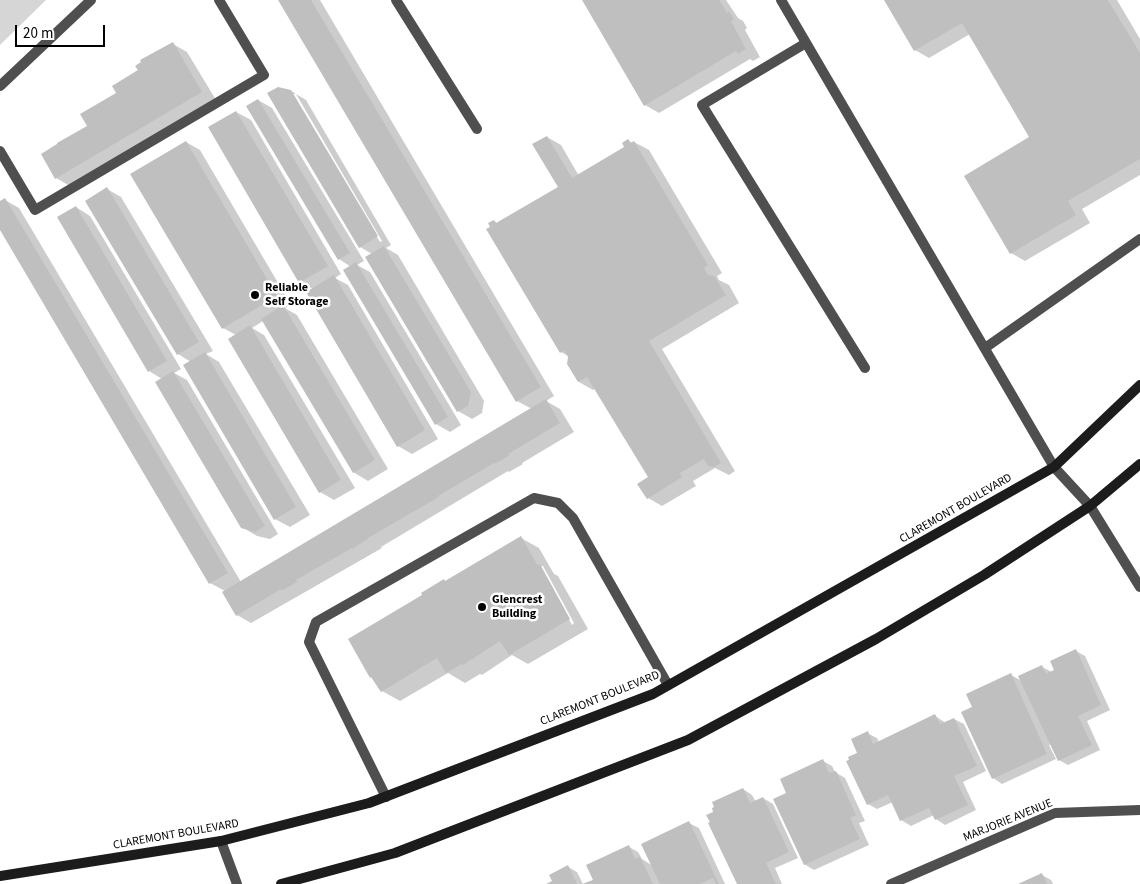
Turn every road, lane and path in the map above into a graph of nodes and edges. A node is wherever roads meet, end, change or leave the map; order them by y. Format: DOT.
graph roads {
  1 [pos="91,0"];
  2 [pos="219,0"];
  3 [pos="396,0"];
  4 [pos="781,0"];
  5 [pos="806,43"];
  6 [pos="0,86"];
  7 [pos="478,129"];
  8 [pos="0,151"];
  9 [pos="1140,239"];
  10 [pos="985,348"];
  11 [pos="865,368"];
  12 [pos="1140,385"];
  13 [pos="1140,464"];
  14 [pos="1054,467"];
  15 [pos="1090,506"];
  16 [pos="1140,587"];
  17 [pos="668,685"];
  18 [pos="386,797"];
  19 [pos="1140,810"];
  20 [pos="222,842"];
  21 [pos="0,876"];
  22 [pos="237,884"];
  23 [pos="281,884"];
  24 [pos="891,884"];
  1 -- 6 [label="street"];
  2 -- 8 [label="street"];
  3 -- 7 [label="street"];
  4 -- 5 [label="street"];
  5 -- 10 [label="street"];
  5 -- 11 [label="street"];
  9 -- 10 [label="street"];
  10 -- 14 [label="street"];
  12 -- 14 [label="main road, CLAREMONT BOULEVARD"];
  13 -- 15 [label="main road"];
  14 -- 15 [label="street"];
  14 -- 17 [label="main road, CLAREMONT BOULEVARD"];
  15 -- 16 [label="street"];
  15 -- 23 [label="main road"];
  17 -- 18 [label="main road, CLAREMONT BOULEVARD"];
  17 -- 18 [label="street"];
  18 -- 20 [label="main road, CLAREMONT BOULEVARD"];
  19 -- 24 [label="street, MARJORIE AVENUE"];
  20 -- 21 [label="main road, CLAREMONT BOULEVARD"];
  20 -- 22 [label="street"];
}
